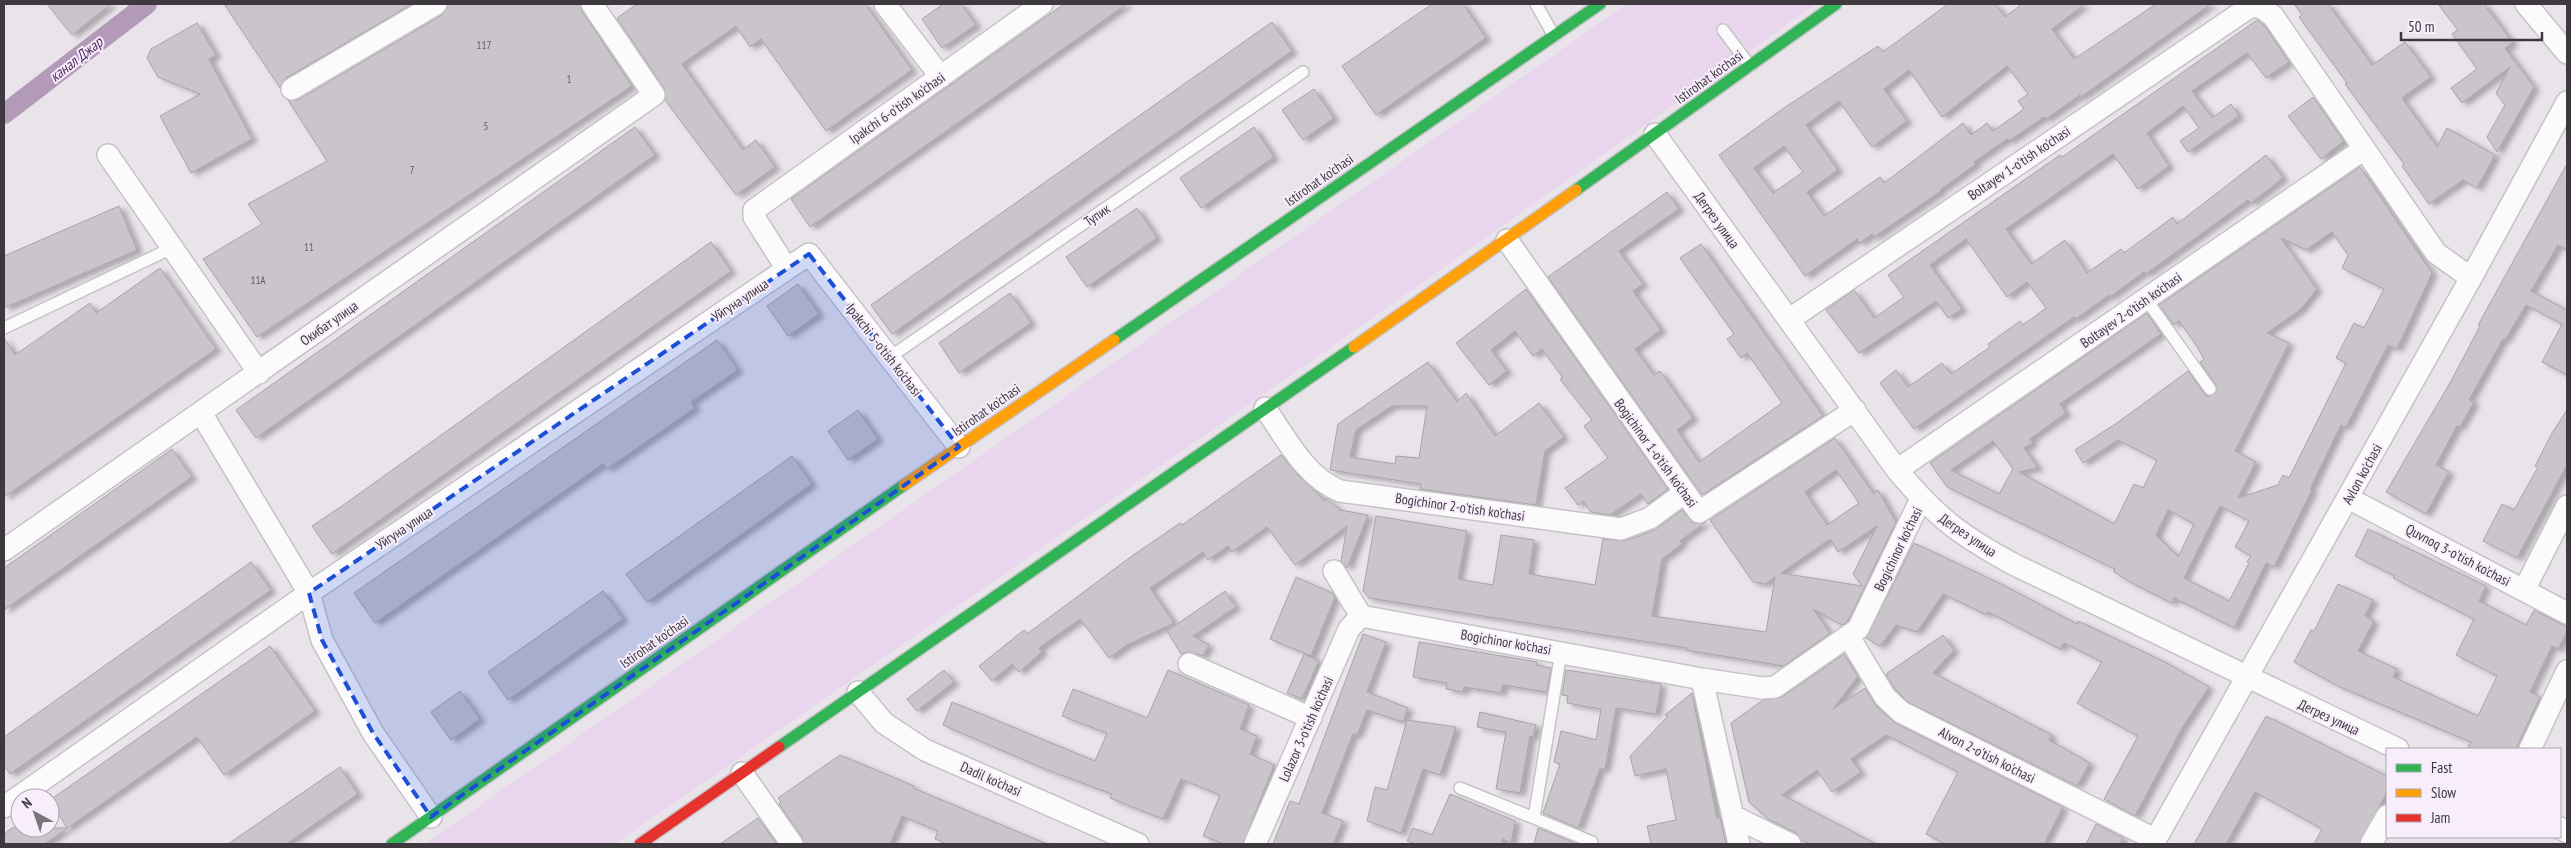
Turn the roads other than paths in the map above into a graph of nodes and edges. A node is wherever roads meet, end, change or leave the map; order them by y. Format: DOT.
graph roads {
  1 [pos="436,4"];
  2 [pos="592,4"];
  3 [pos="885,4"];
  4 [pos="1042,4"];
  5 [pos="1536,4"];
  6 [pos="1600,4"];
  7 [pos="1836,4"];
  8 [pos="2526,4"];
  9 [pos="1723,30"];
  10 [pos="1554,36"];
  11 [pos="2567,53"];
  12 [pos="1750,66"];
  13 [pos="1303,72"];
  14 [pos="941,77"];
  15 [pos="292,89"];
  16 [pos="2567,102"];
  17 [pos="1655,134"];
  18 [pos="2364,149"];
  19 [pos="108,155"];
  20 [pos="1507,240"];
  21 [pos="172,248"];
  22 [pos="809,254"];
  23 [pos="787,268"];
  24 [pos="2471,278"];
  25 [pos="2146,300"];
  26 [pos="1790,319"];
  27 [pos="4,328"];
  28 [pos="890,357"];
  29 [pos="259,373"];
  30 [pos="2210,389"];
  31 [pos="1265,408"];
  32 [pos="1855,410"];
  33 [pos="201,413"];
  34 [pos="959,447"];
  35 [pos="1897,470"];
  36 [pos="1684,493"];
  37 [pos="2348,498"];
  38 [pos="1921,499"];
  39 [pos="2567,506"];
  40 [pos="4,550"];
  41 [pos="1334,572"];
  42 [pos="2524,590"];
  43 [pos="309,592"];
  44 [pos="2567,613"];
  45 [pos="1361,616"];
  46 [pos="1849,637"];
  47 [pos="1561,652"];
  48 [pos="1189,664"];
  49 [pos="2567,671"];
  50 [pos="2248,678"];
  51 [pos="1702,679"];
  52 [pos="858,692"];
  53 [pos="1311,718"];
  54 [pos="2396,748"];
  55 [pos="2530,748"];
  56 [pos="742,773"];
  57 [pos="1460,788"];
  58 [pos="4,807"];
  59 [pos="1733,816"];
  60 [pos="431,817"];
  61 [pos="1534,818"];
  62 [pos="2386,818"];
  63 [pos="1592,842"];
  64 [pos="2154,842"];
  65 [pos="392,844"];
  66 [pos="640,844"];
  67 [pos="792,844"];
  68 [pos="1138,844"];
  69 [pos="1255,844"];
  70 [pos="1739,844"];
  71 [pos="1790,844"];
  72 [pos="2372,844"];
  1 -- 15 [label="street"];
  2 -- 29 [label="street, Окибат улица"];
  3 -- 14 [label="street"];
  4 -- 14 [label="street, Ipakchi 6-o'tish ko'chasi"];
  5 -- 10 [label="lane"];
  6 -- 10 [label="main road, Istirohat ko'chasi"];
  7 -- 12 [label="main road, Istirohat ko'chasi"];
  8 -- 11 [label="street"];
  9 -- 12 [label="lane"];
  10 -- 34 [label="main road, Istirohat ko'chasi"];
  12 -- 17 [label="main road, Istirohat ko'chasi"];
  13 -- 28 [label="lane, Тупик"];
  14 -- 23 [label="street, Ipakchi 6-o'tish ko'chasi"];
  16 -- 24 [label="street, Avlon ko'chasi"];
  17 -- 20 [label="main road, Istirohat ko'chasi"];
  17 -- 26 [label="street, Дегрез улица"];
  18 -- 24 [label="street"];
  18 -- 25 [label="street, Boltayev 2-o'tish ko'chasi"];
  18 -- 26 [label="street, Boltayev 1-o'tish ko'chasi"];
  19 -- 21 [label="street"];
  20 -- 31 [label="main road, Istirohat ko'chasi"];
  20 -- 36 [label="street, Bogichinor 1-o'tish ko'chasi"];
  21 -- 27 [label="lane"];
  21 -- 29 [label="street"];
  22 -- 23 [label="street, Уйгуна улица"];
  22 -- 28 [label="street, Ipakchi 5-o'tish ko'chasi"];
  23 -- 43 [label="street, Уйгуна улица"];
  24 -- 37 [label="street, Avlon ko'chasi"];
  25 -- 30 [label="lane"];
  25 -- 35 [label="street, Boltayev 2-o'tish ko'chasi"];
  26 -- 32 [label="street, Дегрез улица"];
  28 -- 34 [label="street, Ipakchi 5-o'tish ko'chasi"];
  29 -- 33 [label="street, Окибат улица"];
  31 -- 36 [label="street, Bogichinor 2-o'tish ko'chasi"];
  31 -- 52 [label="main road, Istirohat ko'chasi"];
  32 -- 35 [label="street, Дегрез улица"];
  32 -- 36 [label="street, Bogichinor 1-o'tish ko'chasi"];
  33 -- 40 [label="street, Окибат улица"];
  33 -- 43 [label="street"];
  34 -- 60 [label="main road, Istirohat ko'chasi"];
  35 -- 38 [label="street, Дегрез улица"];
  37 -- 42 [label="street, Quvnoq 3-o'tish ko'chasi"];
  37 -- 50 [label="street, Avlon ko'chasi"];
  38 -- 46 [label="street, Bogichinor ko'chasi"];
  38 -- 50 [label="street, Дегрез улица"];
  39 -- 42 [label="street"];
  41 -- 45 [label="street"];
  42 -- 44 [label="street, Quvnoq 3-o'tish ko'chasi"];
  43 -- 58 [label="street, Уйгуна улица"];
  43 -- 60 [label="street"];
  45 -- 47 [label="street, Bogichinor ko'chasi"];
  45 -- 53 [label="street, Lolazor 3-o'tish ko'chasi"];
  46 -- 51 [label="street, Bogichinor ko'chasi"];
  46 -- 64 [label="street, Alvon 2-o'tish ko'chasi"];
  47 -- 51 [label="street, Bogichinor ko'chasi"];
  47 -- 61 [label="lane"];
  48 -- 53 [label="street"];
  49 -- 55 [label="street"];
  50 -- 54 [label="street, Дегрез улица"];
  50 -- 64 [label="street, Avlon ko'chasi"];
  51 -- 59 [label="street"];
  52 -- 56 [label="main road, Istirohat ko'chasi"];
  52 -- 68 [label="street, Dadil ko'chasi"];
  53 -- 69 [label="street, Lolazor 3-o'tish ko'chasi"];
  56 -- 66 [label="main road, Istirohat ko'chasi"];
  56 -- 67 [label="street"];
  57 -- 61 [label="lane"];
  59 -- 70 [label="street"];
  59 -- 71 [label="street"];
  60 -- 65 [label="main road, Istirohat ko'chasi"];
  61 -- 63 [label="lane"];
  62 -- 72 [label="street"];
}
